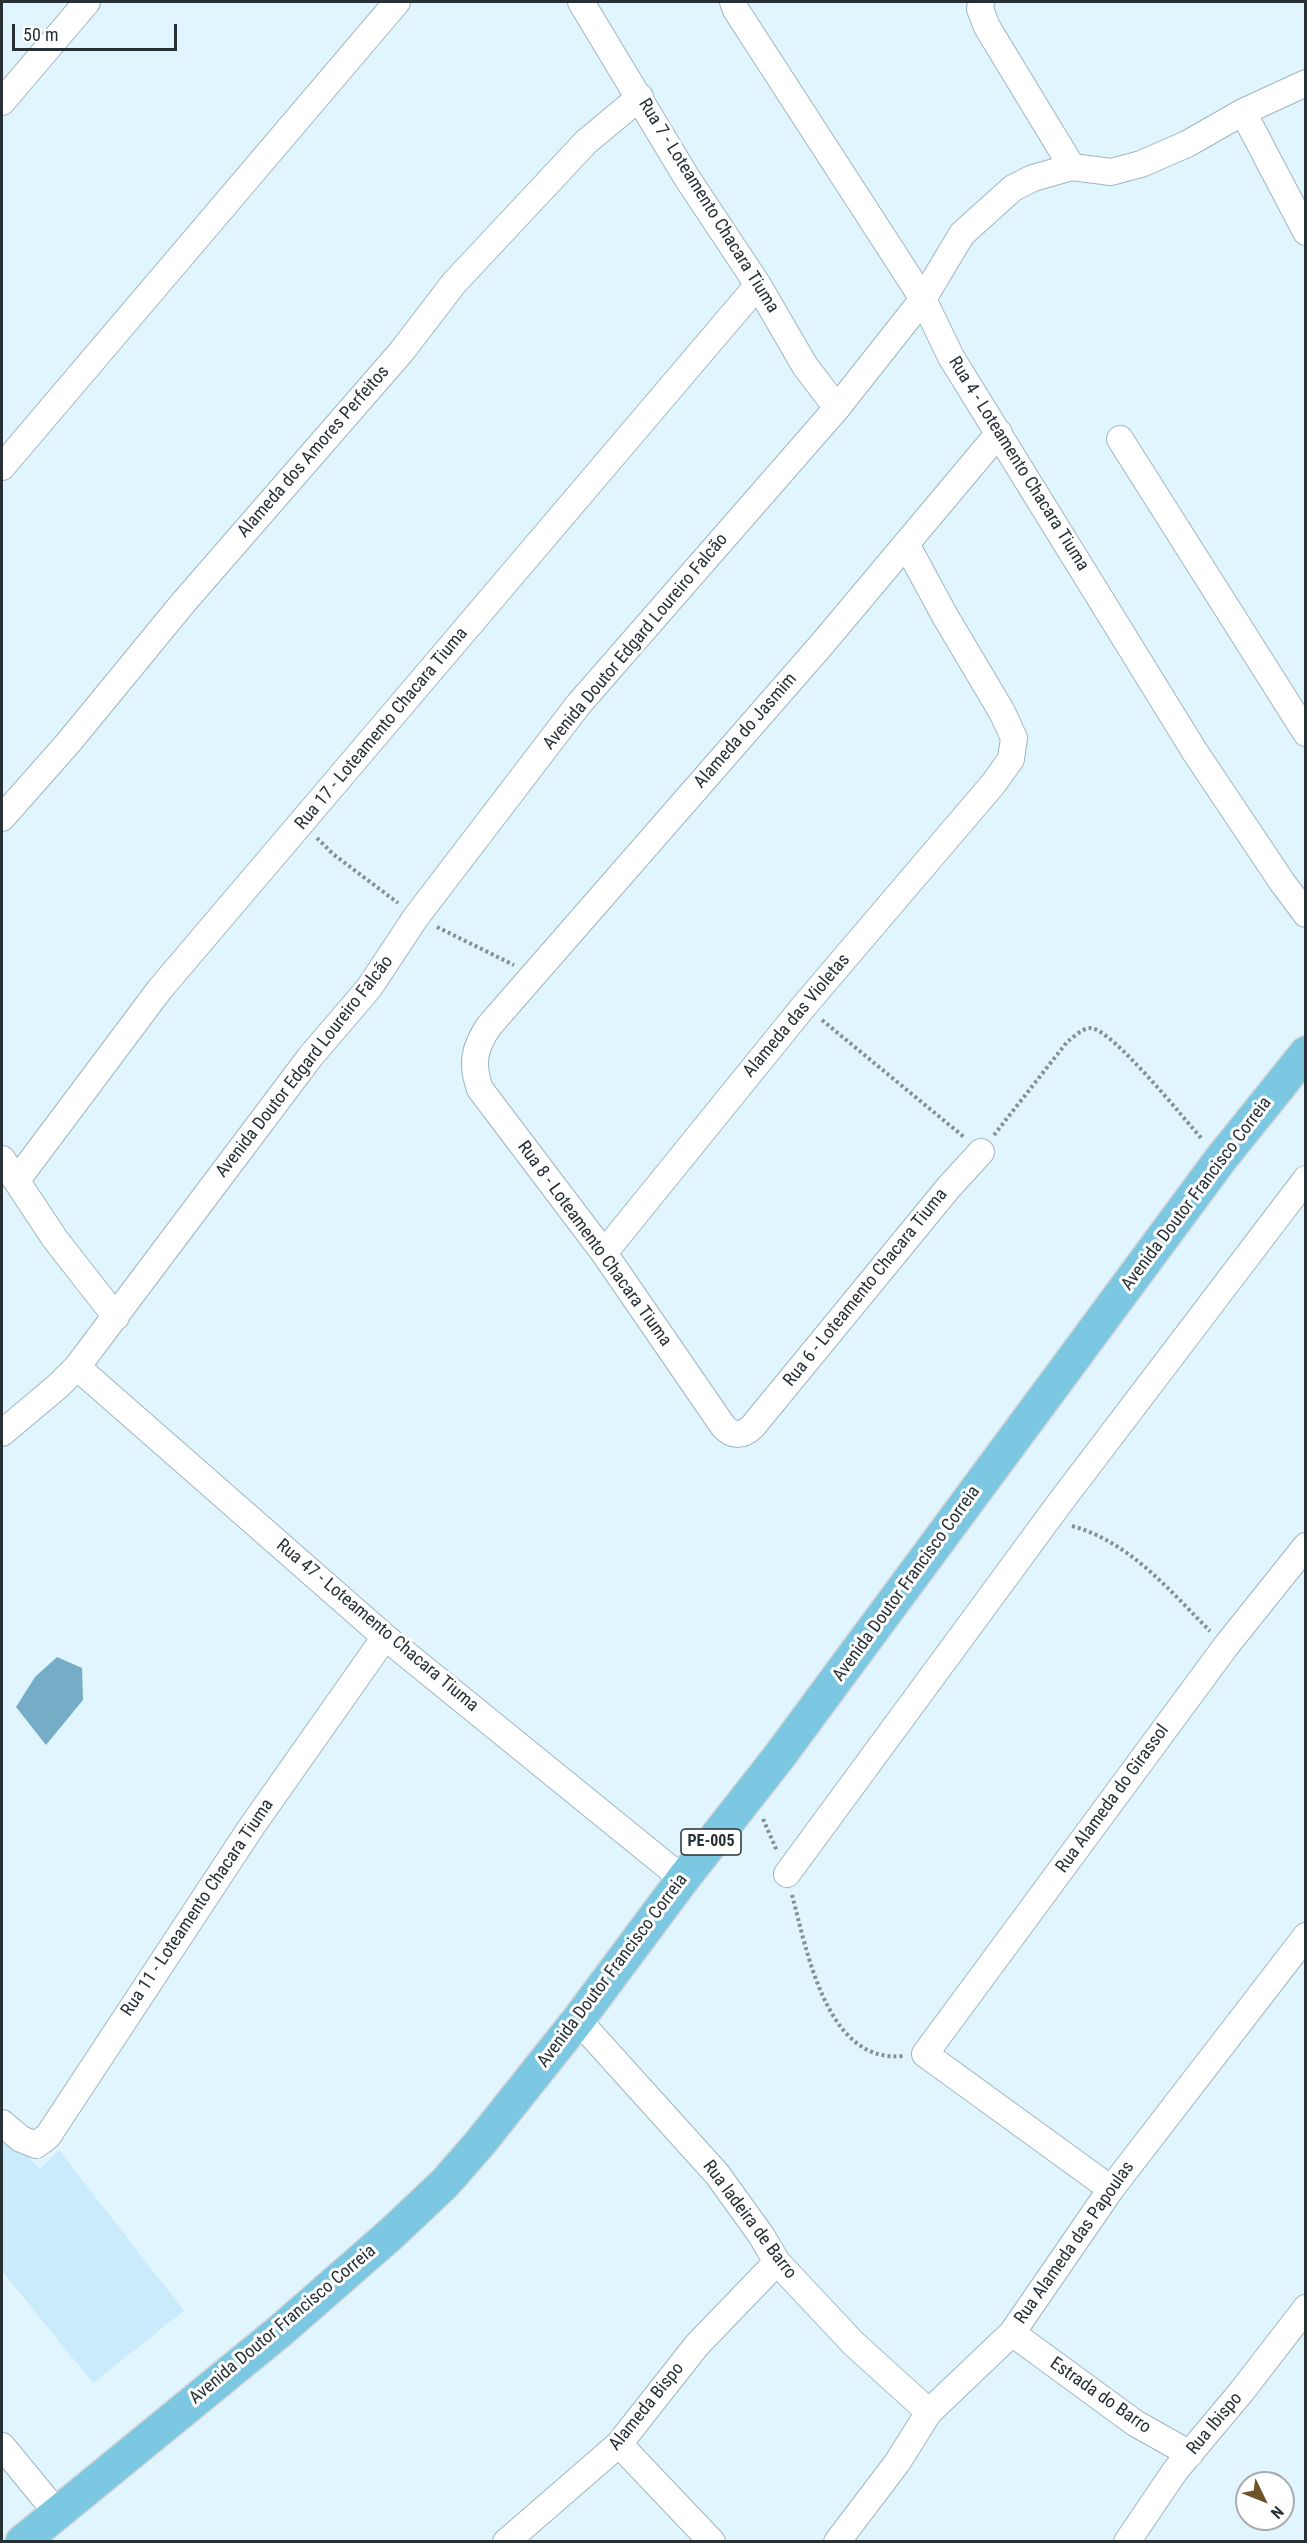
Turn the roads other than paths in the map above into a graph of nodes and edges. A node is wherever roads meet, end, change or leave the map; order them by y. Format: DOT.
graph roads {
  1 [pos="87,2"];
  2 [pos="397,2"];
  3 [pos="581,2"];
  4 [pos="981,2"];
  5 [pos="735,6"];
  6 [pos="1305,83"];
  7 [pos="640,97"];
  8 [pos="2,102"];
  9 [pos="1244,112"];
  10 [pos="1071,167"];
  11 [pos="1305,232"];
  12 [pos="758,285"];
  13 [pos="923,299"];
  14 [pos="837,408"];
  15 [pos="999,433"];
  16 [pos="1120,439"];
  17 [pos="2,467"];
  18 [pos="906,544"];
  19 [pos="1305,733"];
  20 [pos="2,818"];
  21 [pos="1305,914"];
  22 [pos="489,1026"];
  23 [pos="1305,1053"];
  24 [pos="981,1152"];
  25 [pos="2,1159"];
  26 [pos="1305,1179"];
  27 [pos="17,1180"];
  28 [pos="604,1253"];
  29 [pos="116,1317"];
  30 [pos="77,1366"];
  31 [pos="753,1426"];
  32 [pos="2,1433"];
  33 [pos="1305,1546"];
  34 [pos="385,1637"];
  35 [pos="787,1874"];
  36 [pos="683,1879"];
  37 [pos="1305,1936"];
  38 [pos="579,2020"];
  39 [pos="2,2122"];
  40 [pos="1111,2189"];
  41 [pos="777,2262"];
  42 [pos="1305,2307"];
  43 [pos="1012,2333"];
  44 [pos="929,2412"];
  45 [pos="619,2444"];
  46 [pos="2,2446"];
  47 [pos="1190,2454"];
  48 [pos="57,2512"];
  49 [pos="22,2541"];
  50 [pos="506,2541"];
  51 [pos="712,2541"];
  52 [pos="837,2541"];
  53 [pos="1127,2541"];
  1 -- 8 [label="street"];
  2 -- 17 [label="street"];
  3 -- 7 [label="street, Rua 7 - Loteamento Chacara Tiuma"];
  4 -- 10 [label="street"];
  5 -- 13 [label="street, Rua 4 - Loteamento Chacara Tiuma"];
  6 -- 9 [label="street, Avenida Doutor Edgard Loureiro Falcão"];
  7 -- 12 [label="street, Rua 7 - Loteamento Chacara Tiuma"];
  7 -- 20 [label="street, Alameda dos Amores Perfeitos"];
  9 -- 10 [label="street, Avenida Doutor Edgard Loureiro Falcão"];
  9 -- 11 [label="street"];
  10 -- 13 [label="street, Avenida Doutor Edgard Loureiro Falcão"];
  12 -- 14 [label="street, Rua 7 - Loteamento Chacara Tiuma"];
  12 -- 27 [label="street, Rua 17 - Loteamento Chacara Tiuma"];
  13 -- 14 [label="street, Avenida Doutor Edgard Loureiro Falcão"];
  13 -- 15 [label="street, Rua 4 - Loteamento Chacara Tiuma"];
  14 -- 29 [label="street, Avenida Doutor Edgard Loureiro Falcão"];
  15 -- 18 [label="street, Alameda do Jasmim"];
  15 -- 21 [label="street, Rua 4 - Loteamento Chacara Tiuma"];
  16 -- 19 [label="street"];
  18 -- 22 [label="street, Alameda do Jasmim"];
  18 -- 28 [label="street, Alameda das Violetas"];
  22 -- 28 [label="street, Rua 8 - Loteamento Chacara Tiuma"];
  23 -- 36 [label="main road, Avenida Doutor Francisco Correia / PE-005"];
  24 -- 31 [label="street, Rua 6 - Loteamento Chacara Tiuma"];
  25 -- 27 [label="street"];
  26 -- 35 [label="street"];
  27 -- 29 [label="street"];
  28 -- 31 [label="street, Rua 8 - Loteamento Chacara Tiuma"];
  29 -- 30 [label="street, Avenida Doutor Edgard Loureiro Falcão"];
  30 -- 32 [label="street, Avenida Doutor Edgard Loureiro Falcão"];
  30 -- 34 [label="street, Rua 47 - Loteamento Chacara Tiuma"];
  33 -- 40 [label="street, Rua Alameda do Girassol"];
  34 -- 36 [label="street, Rua 47 - Loteamento Chacara Tiuma"];
  34 -- 39 [label="street, Rua 11 - Loteamento Chacara Tiuma"];
  36 -- 38 [label="main road, Avenida Doutor Francisco Correia / PE-005"];
  37 -- 40 [label="street, Rua Alameda das Papoulas"];
  38 -- 41 [label="street, Rua ladeira de Barro"];
  38 -- 48 [label="main road, Avenida Doutor Francisco Correia / PE-005"];
  40 -- 43 [label="street, Rua Alameda das Papoulas"];
  41 -- 44 [label="street, Rua ladeira de Barro"];
  41 -- 45 [label="street, Alameda Bispo"];
  42 -- 47 [label="street, Rua Ibispo"];
  43 -- 44 [label="street, Rua Alameda das Papoulas"];
  43 -- 47 [label="street, Estrada do Barro"];
  44 -- 52 [label="street, Rua Alameda das Papoulas"];
  45 -- 50 [label="street, Alameda Bispo"];
  45 -- 51 [label="street"];
  46 -- 48 [label="street"];
  47 -- 53 [label="street, Rua Ibispo"];
  48 -- 49 [label="main road, Avenida Doutor Francisco Correia / PE-005"];
}
